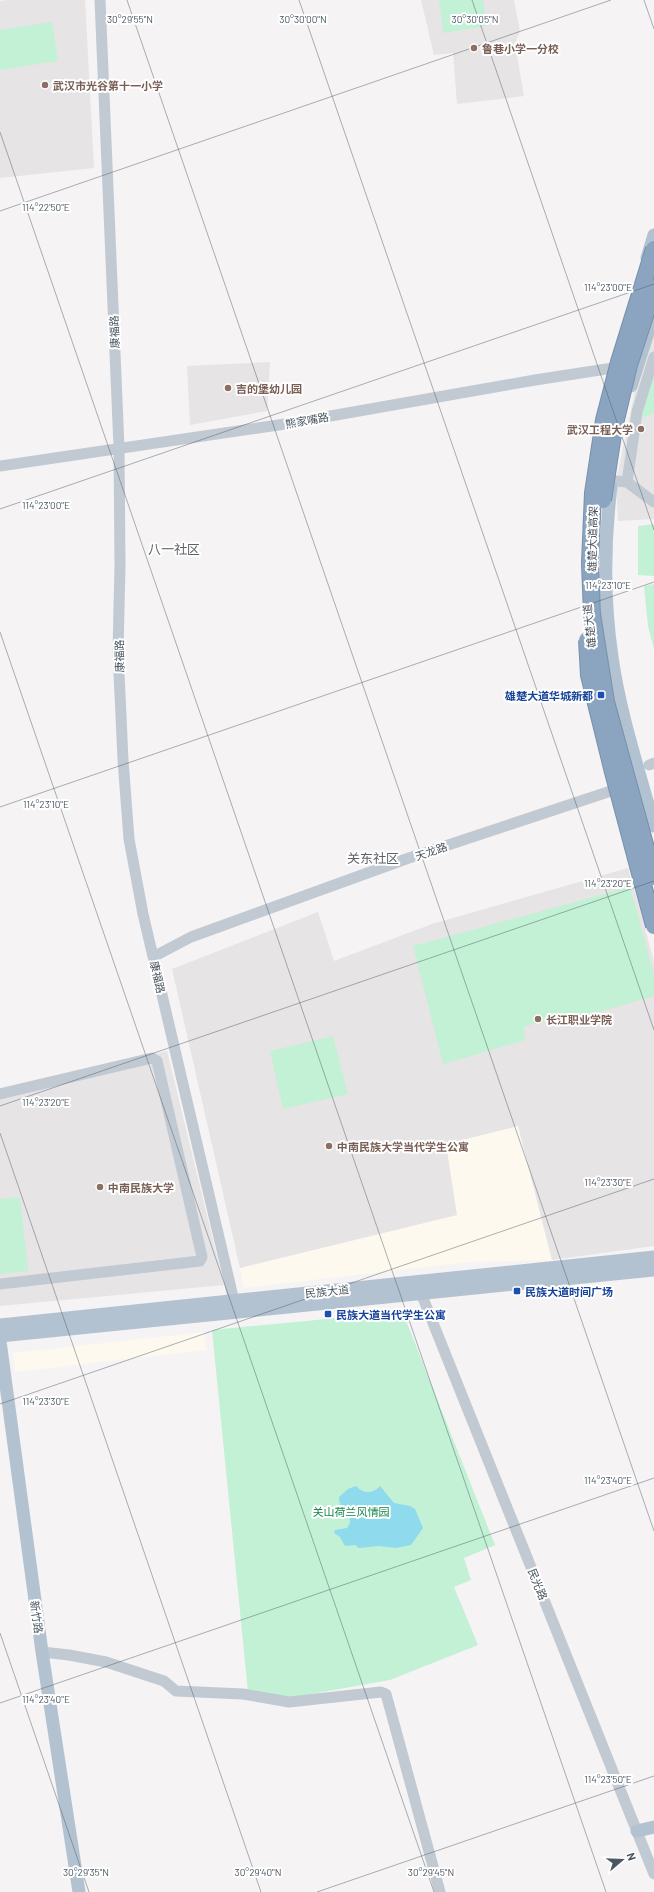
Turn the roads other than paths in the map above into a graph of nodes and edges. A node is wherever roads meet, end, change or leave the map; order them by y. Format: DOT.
graph roads {
  1 [pos="100,0"];
  2 [pos="654,235"];
  3 [pos="654,249"];
  4 [pos="654,288"];
  5 [pos="654,314"];
  6 [pos="654,357"];
  7 [pos="613,368"];
  8 [pos="120,447"];
  9 [pos="591,463"];
  10 [pos="0,466"];
  11 [pos="613,467"];
  12 [pos="654,502"];
  13 [pos="590,562"];
  14 [pos="623,787"];
  15 [pos="654,826"];
  16 [pos="654,843"];
  17 [pos="654,877"];
  18 [pos="654,897"];
  19 [pos="654,926"];
  20 [pos="154,957"];
  21 [pos="0,1094"];
  22 [pos="654,1257"];
  23 [pos="654,1270"];
  24 [pos="0,1284"];
  25 [pos="421,1293"];
  26 [pos="234,1301"];
  27 [pos="0,1325"];
  28 [pos="0,1336"];
  29 [pos="0,1341"];
  30 [pos="42,1652"];
  31 [pos="654,1827"];
  32 [pos="637,1831"];
  33 [pos="654,1874"];
  34 [pos="80,1892"];
  35 [pos="440,1892"];
  1 -- 8 [label="street, 康福路"];
  2 -- 7 [label="main road, 雄楚大道"];
  3 -- 13 [label="highway, 雄楚大道高架, bridge"];
  4 -- 16 [label="highway, 雄楚大道高架, bridge"];
  5 -- 11 [label="main road, 雄楚大道"];
  6 -- 12 [label="street"];
  7 -- 8 [label="street, 熊家嘴路"];
  7 -- 9 [label="main road, 雄楚大道"];
  8 -- 10 [label="street, 熊家嘴路"];
  8 -- 20 [label="street, 康福路"];
  9 -- 11 [label="main road"];
  9 -- 14 [label="main road, 雄楚大道"];
  11 -- 15 [label="main road, 雄楚大道"];
  13 -- 17 [label="highway, 雄楚大道高架, bridge"];
  13 -- 19 [label="highway, bridge"];
  14 -- 18 [label="main road, 雄楚大道"];
  14 -- 20 [label="street, 天龙路"];
  20 -- 26 [label="street, 康福路"];
  21 -- 24 [label="street"];
  22 -- 26 [label="main road, 民族大道"];
  23 -- 25 [label="main road, 民族大道"];
  25 -- 28 [label="main road, 民族大道"];
  25 -- 32 [label="street, 民光路"];
  26 -- 27 [label="main road, 民族大道"];
  29 -- 30 [label="main road, 新竹路"];
  30 -- 34 [label="main road, 新竹路"];
  30 -- 35 [label="street"];
  31 -- 32 [label="main road"];
  32 -- 33 [label="street, 民光路"];
}
